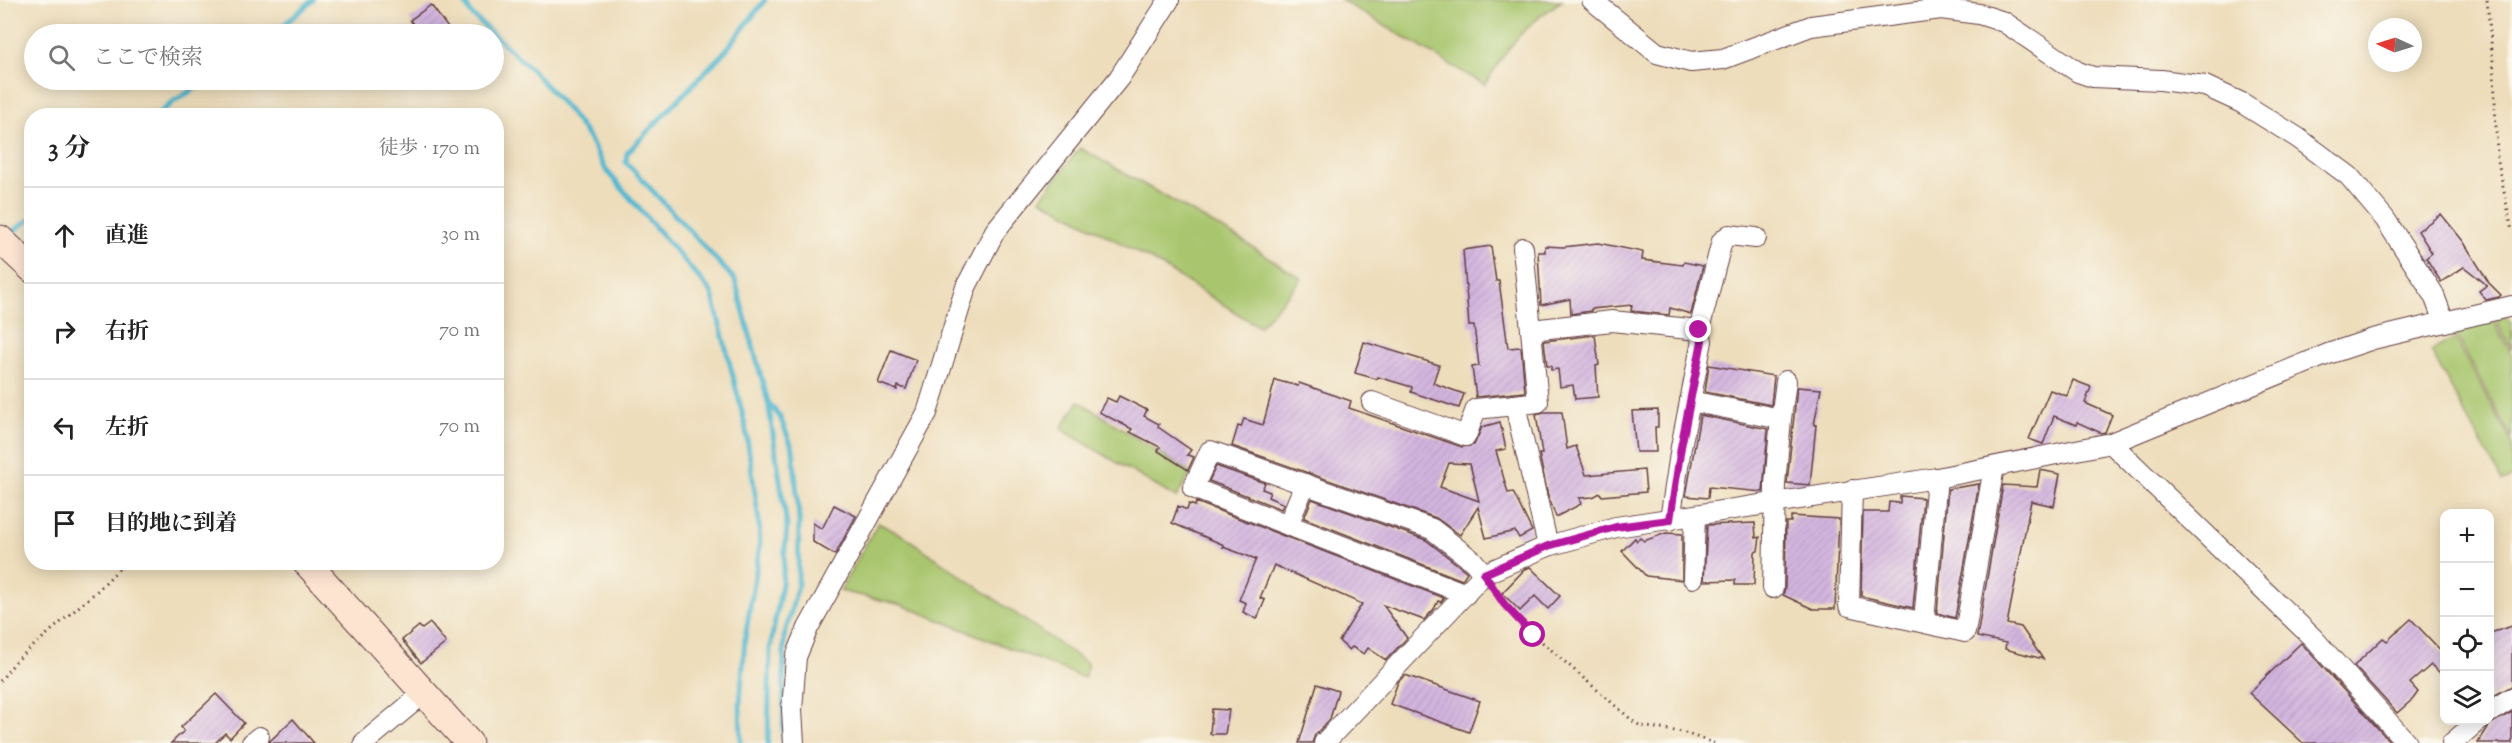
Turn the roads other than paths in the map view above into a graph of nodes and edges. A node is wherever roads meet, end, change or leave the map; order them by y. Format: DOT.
graph roads {
  1 [pos="1169,0"];
  2 [pos="1592,0"];
  3 [pos="1756,238"];
  4 [pos="0,239"];
  5 [pos="1522,248"];
  6 [pos="24,262"];
  7 [pos="2512,306"];
  8 [pos="2444,322"];
  9 [pos="1531,330"];
  10 [pos="1699,330"];
  11 [pos="1786,381"];
  12 [pos="1690,401"];
  13 [pos="1372,402"];
  14 [pos="1515,405"];
  15 [pos="1781,419"];
  16 [pos="2111,443"];
  17 [pos="1994,467"];
  18 [pos="1937,478"];
  19 [pos="1305,484"];
  20 [pos="1852,490"];
  21 [pos="1775,502"];
  22 [pos="1695,516"];
  23 [pos="1670,520"];
  24 [pos="1288,525"];
  25 [pos="1548,546"];
  26 [pos="313,570"];
  27 [pos="1484,574"];
  28 [pos="1693,578"];
  29 [pos="1773,588"];
  30 [pos="1466,594"];
  31 [pos="1924,621"];
  32 [pos="424,693"];
  33 [pos="2512,698"];
  34 [pos="2494,709"];
  35 [pos="2476,725"];
  36 [pos="2462,740"];
  37 [pos="364,743"];
  38 [pos="469,743"];
  39 [pos="794,743"];
  40 [pos="1324,743"];
  41 [pos="2407,743"];
  1 -- 39 [label="street"];
  2 -- 8 [label="street"];
  3 -- 10 [label="street"];
  4 -- 6 [label="street"];
  5 -- 9 [label="street"];
  7 -- 8 [label="street"];
  8 -- 16 [label="street"];
  9 -- 10 [label="street"];
  9 -- 14 [label="street"];
  10 -- 12 [label="street"];
  11 -- 15 [label="street"];
  12 -- 15 [label="street"];
  12 -- 23 [label="street"];
  13 -- 14 [label="street"];
  14 -- 25 [label="street"];
  15 -- 21 [label="street"];
  16 -- 17 [label="street"];
  16 -- 41 [label="street"];
  17 -- 18 [label="street"];
  17 -- 31 [label="street"];
  18 -- 20 [label="street"];
  18 -- 31 [label="street"];
  19 -- 24 [label="street"];
  19 -- 24 [label="street"];
  19 -- 27 [label="street"];
  20 -- 21 [label="street"];
  20 -- 31 [label="street"];
  21 -- 22 [label="street"];
  21 -- 29 [label="street"];
  22 -- 23 [label="street"];
  22 -- 28 [label="street"];
  23 -- 25 [label="street"];
  24 -- 30 [label="street"];
  25 -- 27 [label="street"];
  26 -- 32 [label="street"];
  27 -- 30 [label="street"];
  30 -- 40 [label="street"];
  32 -- 37 [label="street"];
  32 -- 38 [label="street"];
  33 -- 34 [label="street"];
  35 -- 36 [label="street"];
}
